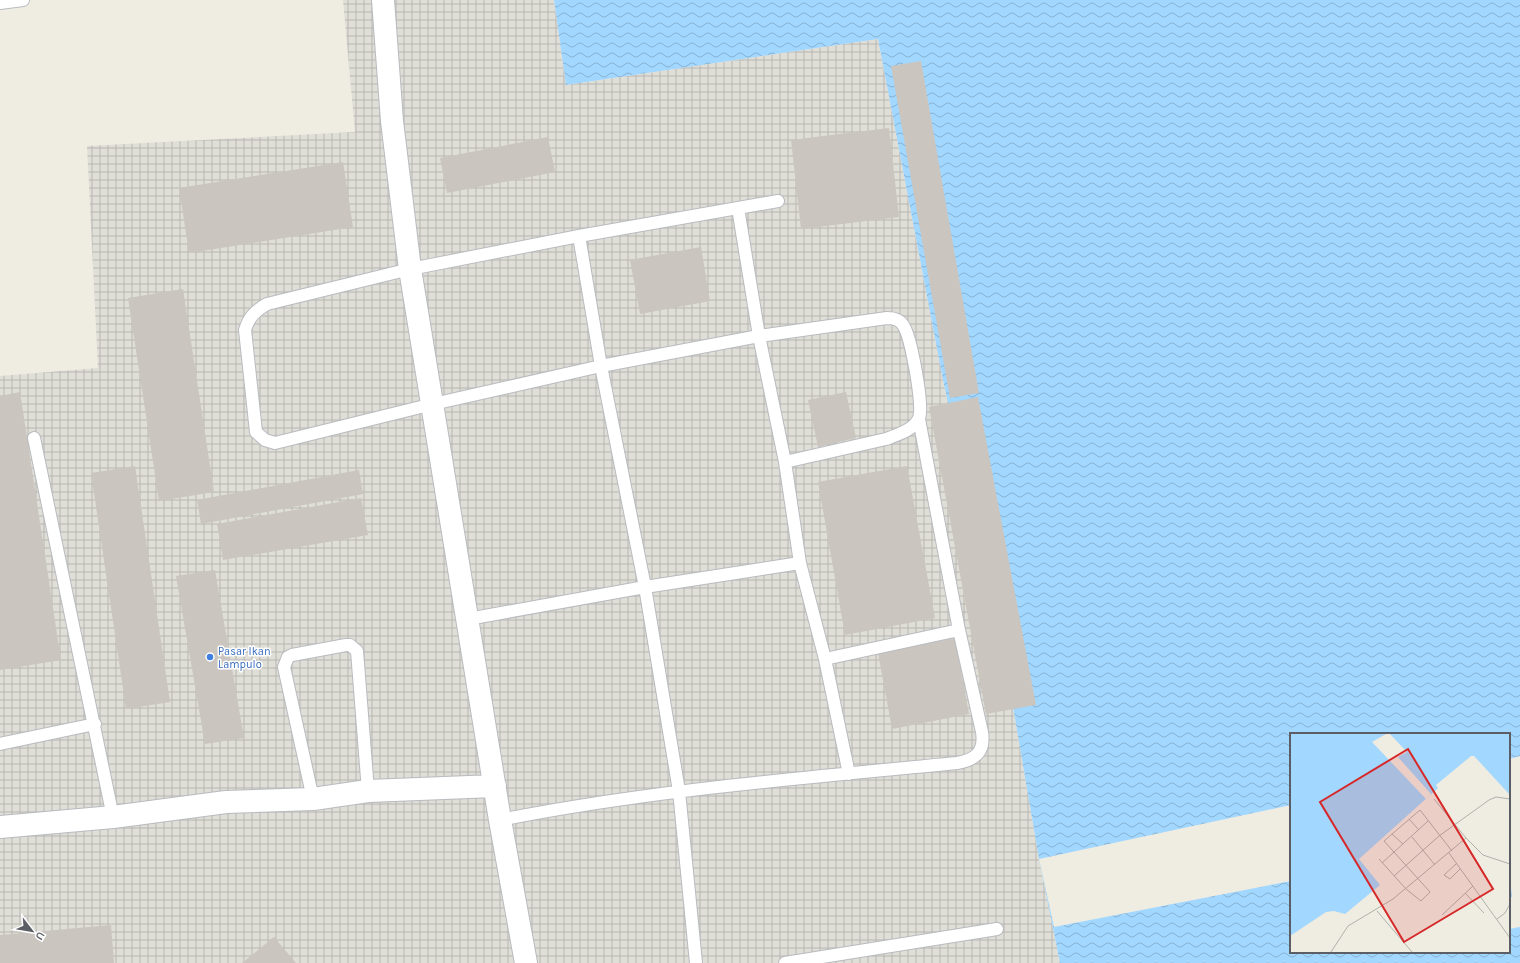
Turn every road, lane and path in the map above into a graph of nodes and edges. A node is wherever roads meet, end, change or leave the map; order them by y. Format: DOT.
graph roads {
  1 [pos="23,0"];
  2 [pos="383,0"];
  3 [pos="0,3"];
  4 [pos="778,201"];
  5 [pos="738,208"];
  6 [pos="579,236"];
  7 [pos="410,269"];
  8 [pos="759,336"];
  9 [pos="601,366"];
  10 [pos="433,404"];
  11 [pos="919,419"];
  12 [pos="34,438"];
  13 [pos="785,462"];
  14 [pos="800,563"];
  15 [pos="645,587"];
  16 [pos="468,619"];
  17 [pos="959,630"];
  18 [pos="825,659"];
  19 [pos="95,724"];
  20 [pos="0,744"];
  21 [pos="848,774"];
  22 [pos="495,786"];
  23 [pos="368,791"];
  24 [pos="679,791"];
  25 [pos="313,799"];
  26 [pos="113,817"];
  27 [pos="500,820"];
  28 [pos="0,827"];
  29 [pos="997,929"];
  30 [pos="526,963"];
  31 [pos="696,963"];
  32 [pos="785,963"];
  1 -- 3 [label="lane"];
  2 -- 7 [label="street"];
  4 -- 5 [label="lane"];
  5 -- 6 [label="lane"];
  5 -- 8 [label="lane"];
  6 -- 7 [label="lane"];
  6 -- 9 [label="lane"];
  7 -- 10 [label="street"];
  7 -- 10 [label="lane"];
  8 -- 9 [label="lane"];
  8 -- 11 [label="lane"];
  8 -- 13 [label="lane"];
  9 -- 10 [label="lane"];
  9 -- 15 [label="lane"];
  10 -- 16 [label="street"];
  11 -- 13 [label="lane"];
  11 -- 17 [label="lane"];
  12 -- 19 [label="lane"];
  13 -- 14 [label="lane"];
  14 -- 15 [label="lane"];
  14 -- 18 [label="lane"];
  15 -- 16 [label="lane"];
  15 -- 24 [label="lane"];
  16 -- 22 [label="street"];
  17 -- 18 [label="lane"];
  17 -- 21 [label="lane"];
  18 -- 21 [label="lane"];
  19 -- 20 [label="lane"];
  19 -- 26 [label="lane"];
  21 -- 24 [label="lane"];
  22 -- 23 [label="street"];
  22 -- 27 [label="street"];
  23 -- 25 [label="street"];
  23 -- 25 [label="lane"];
  24 -- 27 [label="lane"];
  24 -- 31 [label="lane"];
  25 -- 26 [label="street"];
  26 -- 28 [label="street"];
  27 -- 30 [label="street"];
  29 -- 32 [label="lane"];
}
